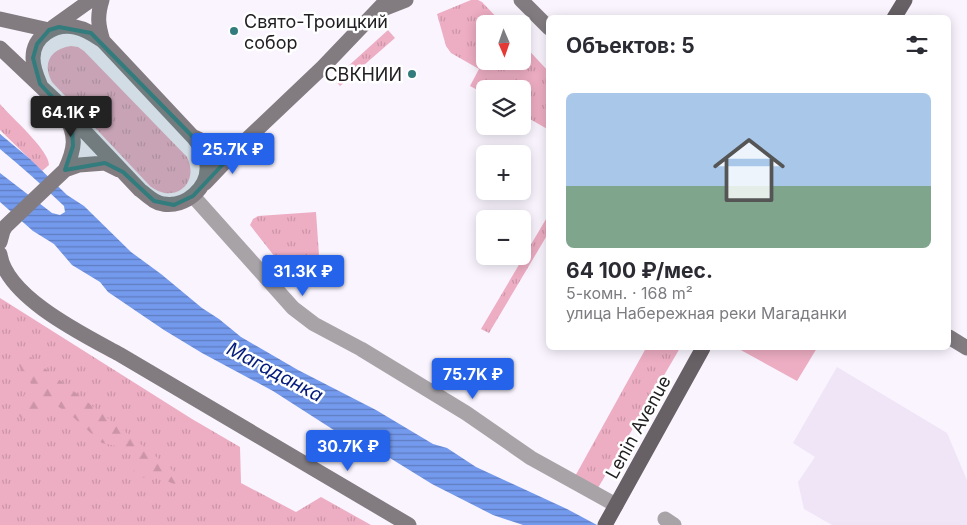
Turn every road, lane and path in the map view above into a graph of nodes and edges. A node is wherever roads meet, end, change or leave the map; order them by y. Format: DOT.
graph roads {
  1 [pos="90,0"];
  2 [pos="102,0"];
  3 [pos="387,0"];
  4 [pos="406,0"];
  5 [pos="521,0"];
  6 [pos="905,0"];
  7 [pos="377,11"];
  8 [pos="896,15"];
  9 [pos="0,19"];
  10 [pos="546,25"];
  11 [pos="49,30"];
  12 [pos="103,41"];
  13 [pos="0,48"];
  14 [pos="40,84"];
  15 [pos="56,100"];
  16 [pos="193,137"];
  17 [pos="244,142"];
  18 [pos="66,170"];
  19 [pos="123,172"];
  20 [pos="196,192"];
  21 [pos="0,242"];
  22 [pos="0,254"];
  23 [pos="951,338"];
  24 [pos="967,348"];
  25 [pos="702,350"];
  26 [pos="611,514"];
  27 [pos="409,525"];
  1 -- 11 [label="street"];
  2 -- 12 [label="street"];
  3 -- 7 [label="street"];
  4 -- 7 [label="street"];
  5 -- 10 [label="street"];
  6 -- 8 [label="main road"];
  7 -- 17 [label="street"];
  9 -- 11 [label="street"];
  11 -- 12 [label="street"];
  11 -- 14 [label="street"];
  12 -- 16 [label="street"];
  13 -- 14 [label="street"];
  14 -- 15 [label="street"];
  15 -- 18 [label="street"];
  15 -- 19 [label="street"];
  16 -- 17 [label="street"];
  16 -- 20 [label="street"];
  17 -- 20 [label="street"];
  18 -- 19 [label="street"];
  18 -- 21 [label="street"];
  19 -- 20 [label="street"];
  20 -- 26 [label="street"];
  22 -- 27 [label="street"];
  23 -- 24 [label="street"];
  25 -- 26 [label="main road, Lenin Avenue"];
}
